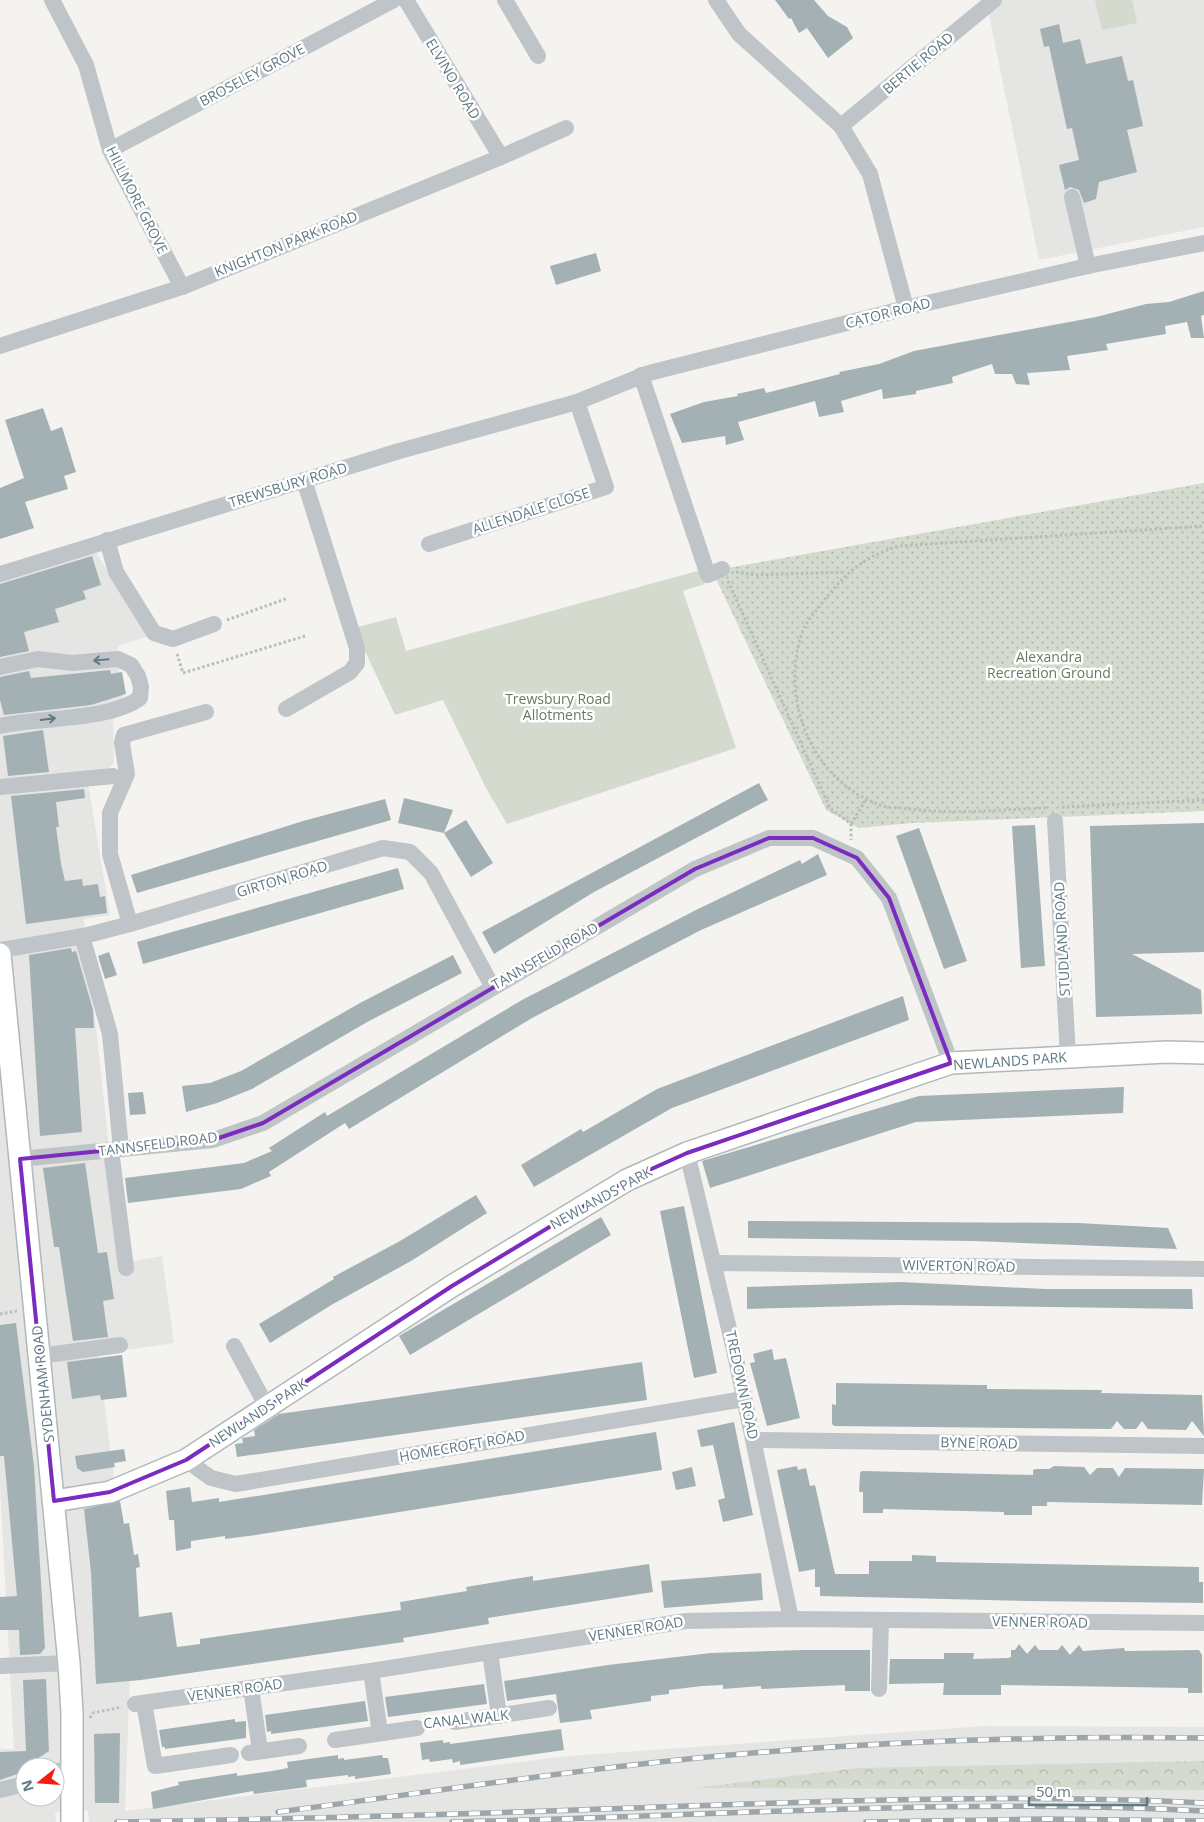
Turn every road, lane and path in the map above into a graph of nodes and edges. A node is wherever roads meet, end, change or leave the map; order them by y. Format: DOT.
graph roads {
  1 [pos="52,0"];
  2 [pos="394,0"];
  3 [pos="406,0"];
  4 [pos="505,0"];
  5 [pos="716,0"];
  6 [pos="994,0"];
  7 [pos="538,56"];
  8 [pos="841,126"];
  9 [pos="566,128"];
  10 [pos="110,150"];
  11 [pos="501,157"];
  12 [pos="1072,197"];
  13 [pos="1204,243"];
  14 [pos="1088,266"];
  15 [pos="182,287"];
  16 [pos="906,308"];
  17 [pos="0,346"];
  18 [pos="642,375"];
  19 [pos="577,402"];
  20 [pos="304,480"];
  21 [pos="1204,526"];
  22 [pos="108,540"];
  23 [pos="429,544"];
  24 [pos="722,569"];
  25 [pos="847,572"];
  26 [pos="0,574"];
  27 [pos="288,598"];
  28 [pos="214,624"];
  29 [pos="305,636"];
  30 [pos="173,639"];
  31 [pos="0,667"];
  32 [pos="286,710"];
  33 [pos="206,712"];
  34 [pos="0,726"];
  35 [pos="113,776"];
  36 [pos="0,787"];
  37 [pos="867,798"];
  38 [pos="1204,800"];
  39 [pos="1055,821"];
  40 [pos="851,824"];
  41 [pos="851,856"];
  42 [pos="130,924"];
  43 [pos="82,936"];
  44 [pos="0,952"];
  45 [pos="492,986"];
  46 [pos="1204,1053"];
  47 [pos="1068,1057"];
  48 [pos="951,1063"];
  49 [pos="116,1150"];
  50 [pos="687,1153"];
  51 [pos="20,1159"];
  52 [pos="714,1263"];
  53 [pos="126,1268"];
  54 [pos="1204,1269"];
  55 [pos="120,1345"];
  56 [pos="234,1346"];
  57 [pos="40,1356"];
  58 [pos="744,1398"];
  59 [pos="267,1407"];
  60 [pos="754,1440"];
  61 [pos="1204,1446"];
  62 [pos="186,1460"];
  63 [pos="54,1501"];
  64 [pos="791,1619"];
  65 [pos="881,1620"];
  66 [pos="1204,1623"];
  67 [pos="490,1652"];
  68 [pos="69,1663"];
  69 [pos="0,1666"];
  70 [pos="371,1671"];
  71 [pos="251,1688"];
  72 [pos="879,1689"];
  73 [pos="139,1703"];
  74 [pos="549,1708"];
  75 [pos="499,1716"];
  76 [pos="88,1721"];
  77 [pos="455,1722"];
  78 [pos="417,1728"];
  79 [pos="380,1734"];
  80 [pos="335,1740"];
  81 [pos="299,1746"];
  82 [pos="231,1755"];
  83 [pos="65,1758"];
  84 [pos="65,1781"];
  85 [pos="15,1786"];
  86 [pos="0,1790"];
  87 [pos="72,1819"];
  1 -- 10 [label="street, HILLMORE GROVE"];
  2 -- 10 [label="street, BROSELEY GROVE"];
  3 -- 11 [label="street, ELVINO ROAD"];
  4 -- 7 [label="street"];
  5 -- 8 [label="street"];
  6 -- 8 [label="street, BERTIE ROAD"];
  8 -- 16 [label="street"];
  9 -- 11 [label="street, KNIGHTON PARK ROAD"];
  10 -- 15 [label="street, HILLMORE GROVE"];
  11 -- 15 [label="street, KNIGHTON PARK ROAD"];
  12 -- 14 [label="street"];
  13 -- 14 [label="street, CATOR ROAD"];
  14 -- 16 [label="street, CATOR ROAD"];
  15 -- 17 [label="street, KNIGHTON PARK ROAD"];
  16 -- 18 [label="street, CATOR ROAD"];
  18 -- 19 [label="street, CATOR ROAD"];
  18 -- 24 [label="street"];
  19 -- 20 [label="street, TREWSBURY ROAD"];
  19 -- 23 [label="street, ALLENDALE CLOSE"];
  20 -- 22 [label="street, TREWSBURY ROAD"];
  20 -- 32 [label="street"];
  21 -- 25 [label="path"];
  22 -- 26 [label="street, TREWSBURY ROAD"];
  22 -- 30 [label="street"];
  24 -- 25 [label="path"];
  24 -- 40 [label="path"];
  25 -- 37 [label="path"];
  27 -- 28 [label="path"];
  28 -- 30 [label="street"];
  29 -- 30 [label="path"];
  34 -- 31 [label="street, one-way"];
  33 -- 42 [label="street"];
  35 -- 36 [label="street"];
  37 -- 38 [label="path"];
  37 -- 40 [label="path"];
  39 -- 47 [label="street, STUDLAND ROAD"];
  40 -- 41 [label="path"];
  41 -- 45 [label="street, TANNSFELD ROAD"];
  41 -- 48 [label="street, TANNSFELD ROAD"];
  42 -- 43 [label="street, GIRTON ROAD"];
  42 -- 45 [label="street, GIRTON ROAD"];
  43 -- 44 [label="street, GIRTON ROAD"];
  43 -- 49 [label="street"];
  44 -- 51 [label="main road, SYDENHAM ROAD"];
  45 -- 49 [label="street, TANNSFELD ROAD"];
  46 -- 47 [label="main road, NEWLANDS PARK"];
  47 -- 48 [label="main road, NEWLANDS PARK"];
  48 -- 50 [label="main road, NEWLANDS PARK"];
  49 -- 51 [label="street, TANNSFELD ROAD"];
  49 -- 53 [label="street"];
  50 -- 52 [label="street, TREDOWN ROAD"];
  50 -- 59 [label="main road, NEWLANDS PARK"];
  51 -- 57 [label="main road, SYDENHAM ROAD"];
  52 -- 54 [label="street, WIVERTON ROAD"];
  52 -- 58 [label="street, TREDOWN ROAD"];
  55 -- 57 [label="street"];
  56 -- 59 [label="street"];
  57 -- 63 [label="main road, SYDENHAM ROAD"];
  58 -- 60 [label="street, TREDOWN ROAD"];
  58 -- 62 [label="street, HOMECROFT ROAD"];
  59 -- 62 [label="main road, NEWLANDS PARK"];
  60 -- 61 [label="street, BYNE ROAD"];
  60 -- 64 [label="street, TREDOWN ROAD"];
  62 -- 63 [label="main road, NEWLANDS PARK"];
  63 -- 68 [label="main road, SYDENHAM ROAD"];
  64 -- 65 [label="street, VENNER ROAD"];
  64 -- 67 [label="street, VENNER ROAD"];
  65 -- 66 [label="street, VENNER ROAD"];
  65 -- 72 [label="street"];
  67 -- 70 [label="street, VENNER ROAD"];
  67 -- 75 [label="street"];
  68 -- 69 [label="street"];
  68 -- 83 [label="main road, SYDENHAM ROAD"];
  70 -- 71 [label="street, VENNER ROAD"];
  70 -- 79 [label="street"];
  71 -- 73 [label="street, VENNER ROAD"];
  71 -- 81 [label="street"];
  73 -- 76 [label="path"];
  73 -- 82 [label="street"];
  74 -- 75 [label="street, CANAL WALK"];
  75 -- 77 [label="street, CANAL WALK"];
  78 -- 79 [label="street, CANAL WALK"];
  79 -- 80 [label="street, CANAL WALK"];
  84 -- 87 [label="main road, SYDENHAM ROAD"];
  85 -- 86 [label="street"];
}
